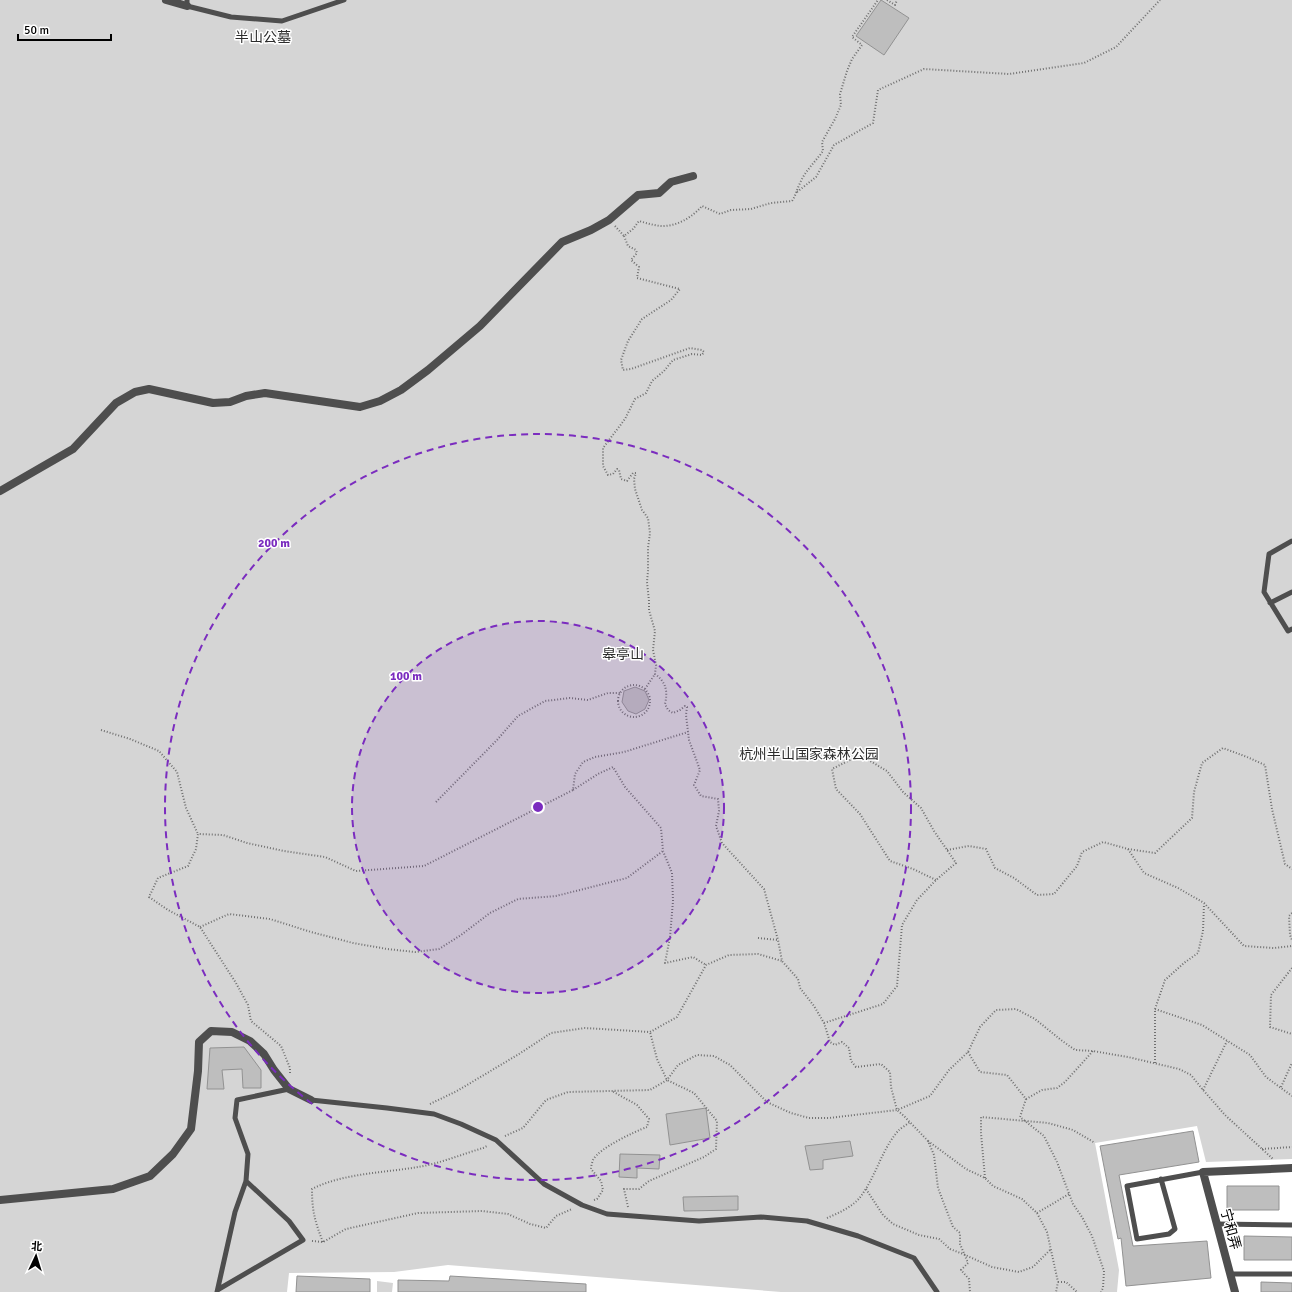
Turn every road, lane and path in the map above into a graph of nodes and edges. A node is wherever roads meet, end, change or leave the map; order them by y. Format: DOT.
graph roads {
  1 [pos="166,0"];
  2 [pos="344,0"];
  3 [pos="878,0"];
  4 [pos="887,0"];
  5 [pos="897,0"];
  6 [pos="1160,0"];
  7 [pos="187,3"];
  8 [pos="693,176"];
  9 [pos="797,192"];
  10 [pos="609,220"];
  11 [pos="624,236"];
  12 [pos="0,491"];
  13 [pos="1292,541"];
  14 [pos="1292,592"];
  15 [pos="1270,603"];
  16 [pos="1292,629"];
  17 [pos="656,674"];
  18 [pos="645,689"];
  19 [pos="620,693"];
  20 [pos="101,730"];
  21 [pos="688,732"];
  22 [pos="573,790"];
  23 [pos="436,802"];
  24 [pos="198,834"];
  25 [pos="1128,849"];
  26 [pos="946,850"];
  27 [pos="663,851"];
  28 [pos="1292,869"];
  29 [pos="936,880"];
  30 [pos="1204,903"];
  31 [pos="1292,913"];
  32 [pos="200,928"];
  33 [pos="758,938"];
  34 [pos="778,940"];
  35 [pos="1292,940"];
  36 [pos="1292,946"];
  37 [pos="782,961"];
  38 [pos="706,965"];
  39 [pos="1292,968"];
  40 [pos="1155,1009"];
  41 [pos="824,1022"];
  42 [pos="650,1032"];
  43 [pos="1292,1034"];
  44 [pos="1227,1041"];
  45 [pos="1093,1051"];
  46 [pos="968,1052"];
  47 [pos="1155,1063"];
  48 [pos="1292,1063"];
  49 [pos="1291,1067"];
  50 [pos="667,1080"];
  51 [pos="1281,1087"];
  52 [pos="289,1088"];
  53 [pos="1203,1090"];
  54 [pos="612,1091"];
  55 [pos="1292,1096"];
  56 [pos="1026,1099"];
  57 [pos="311,1100"];
  58 [pos="896,1110"];
  59 [pos="416,1112"];
  60 [pos="910,1122"];
  61 [pos="1026,1122"];
  62 [pos="496,1140"];
  63 [pos="928,1141"];
  64 [pos="1095,1143"];
  65 [pos="1292,1147"];
  66 [pos="1262,1149"];
  67 [pos="1292,1168"];
  68 [pos="1282,1169"];
  69 [pos="1203,1172"];
  70 [pos="985,1178"];
  71 [pos="1161,1179"];
  72 [pos="246,1181"];
  73 [pos="866,1189"];
  74 [pos="1069,1194"];
  75 [pos="0,1200"];
  76 [pos="582,1205"];
  77 [pos="1037,1213"];
  78 [pos="630,1216"];
  79 [pos="815,1223"];
  80 [pos="1217,1224"];
  81 [pos="1292,1225"];
  82 [pos="302,1240"];
  83 [pos="324,1242"];
  84 [pos="1050,1250"];
  85 [pos="963,1254"];
  86 [pos="1230,1274"];
  87 [pos="1292,1274"];
  88 [pos="1058,1282"];
  89 [pos="218,1291"];
  90 [pos="937,1292"];
  91 [pos="970,1292"];
  92 [pos="1056,1292"];
  93 [pos="1077,1292"];
  94 [pos="1101,1292"];
  95 [pos="1235,1292"];
  1 -- 7 [label="street"];
  2 -- 7 [label="lane"];
  3 -- 9 [label="path"];
  4 -- 5 [label="path"];
  6 -- 9 [label="path"];
  8 -- 10 [label="street"];
  9 -- 11 [label="path"];
  10 -- 11 [label="path"];
  10 -- 12 [label="street"];
  11 -- 17 [label="path"];
  13 -- 15 [label="lane"];
  14 -- 15 [label="lane"];
  15 -- 16 [label="lane"];
  17 -- 18 [label="path"];
  17 -- 21 [label="path"];
  18 -- 19 [label="path"];
  18 -- 19 [label="path"];
  19 -- 23 [label="path"];
  20 -- 24 [label="path"];
  21 -- 22 [label="path"];
  21 -- 34 [label="path"];
  22 -- 24 [label="path"];
  22 -- 27 [label="path"];
  24 -- 32 [label="path"];
  25 -- 26 [label="path"];
  25 -- 28 [label="path"];
  25 -- 30 [label="path"];
  26 -- 29 [label="path"];
  26 -- 29 [label="path"];
  27 -- 32 [label="path"];
  27 -- 38 [label="path"];
  29 -- 41 [label="path"];
  30 -- 36 [label="path"];
  30 -- 40 [label="path"];
  31 -- 35 [label="path"];
  32 -- 52 [label="path"];
  33 -- 34 [label="path"];
  34 -- 37 [label="path"];
  37 -- 38 [label="path"];
  37 -- 41 [label="path"];
  38 -- 42 [label="path"];
  39 -- 43 [label="path"];
  40 -- 44 [label="path"];
  40 -- 47 [label="path"];
  41 -- 58 [label="path"];
  42 -- 50 [label="path"];
  42 -- 59 [label="path"];
  44 -- 51 [label="path"];
  44 -- 53 [label="path"];
  45 -- 46 [label="path"];
  45 -- 47 [label="path"];
  45 -- 56 [label="path"];
  46 -- 56 [label="path"];
  46 -- 58 [label="path"];
  47 -- 53 [label="path"];
  48 -- 49 [label="path"];
  49 -- 51 [label="path"];
  50 -- 54 [label="path"];
  50 -- 58 [label="path"];
  50 -- 78 [label="path"];
  51 -- 55 [label="path"];
  52 -- 57 [label="street"];
  52 -- 72 [label="lane"];
  52 -- 75 [label="street"];
  53 -- 66 [label="path"];
  54 -- 62 [label="path"];
  54 -- 76 [label="path"];
  56 -- 61 [label="path"];
  57 -- 59 [label="lane"];
  58 -- 60 [label="path"];
  59 -- 62 [label="lane"];
  60 -- 63 [label="path"];
  60 -- 73 [label="path"];
  61 -- 64 [label="path"];
  61 -- 70 [label="path"];
  61 -- 74 [label="path"];
  62 -- 76 [label="lane"];
  62 -- 83 [label="path"];
  63 -- 70 [label="path"];
  63 -- 85 [label="path"];
  65 -- 66 [label="path"];
  66 -- 68 [label="path"];
  67 -- 68 [label="street"];
  68 -- 69 [label="street"];
  69 -- 71 [label="lane"];
  69 -- 80 [label="street, 宁和弄"];
  70 -- 77 [label="path"];
  71 -- 71 [label="lane"];
  72 -- 82 [label="lane"];
  72 -- 89 [label="lane"];
  73 -- 79 [label="path"];
  73 -- 85 [label="path"];
  74 -- 77 [label="path"];
  74 -- 94 [label="path"];
  76 -- 78 [label="lane"];
  76 -- 83 [label="path"];
  77 -- 84 [label="path"];
  78 -- 79 [label="lane"];
  79 -- 90 [label="lane"];
  80 -- 81 [label="lane"];
  80 -- 86 [label="street, 宁和弄"];
  82 -- 83 [label="path"];
  82 -- 89 [label="lane"];
  84 -- 85 [label="path"];
  84 -- 88 [label="path"];
  85 -- 91 [label="path"];
  86 -- 87 [label="lane"];
  86 -- 95 [label="street, 宁和弄"];
  88 -- 92 [label="path"];
  88 -- 93 [label="path"];
}
